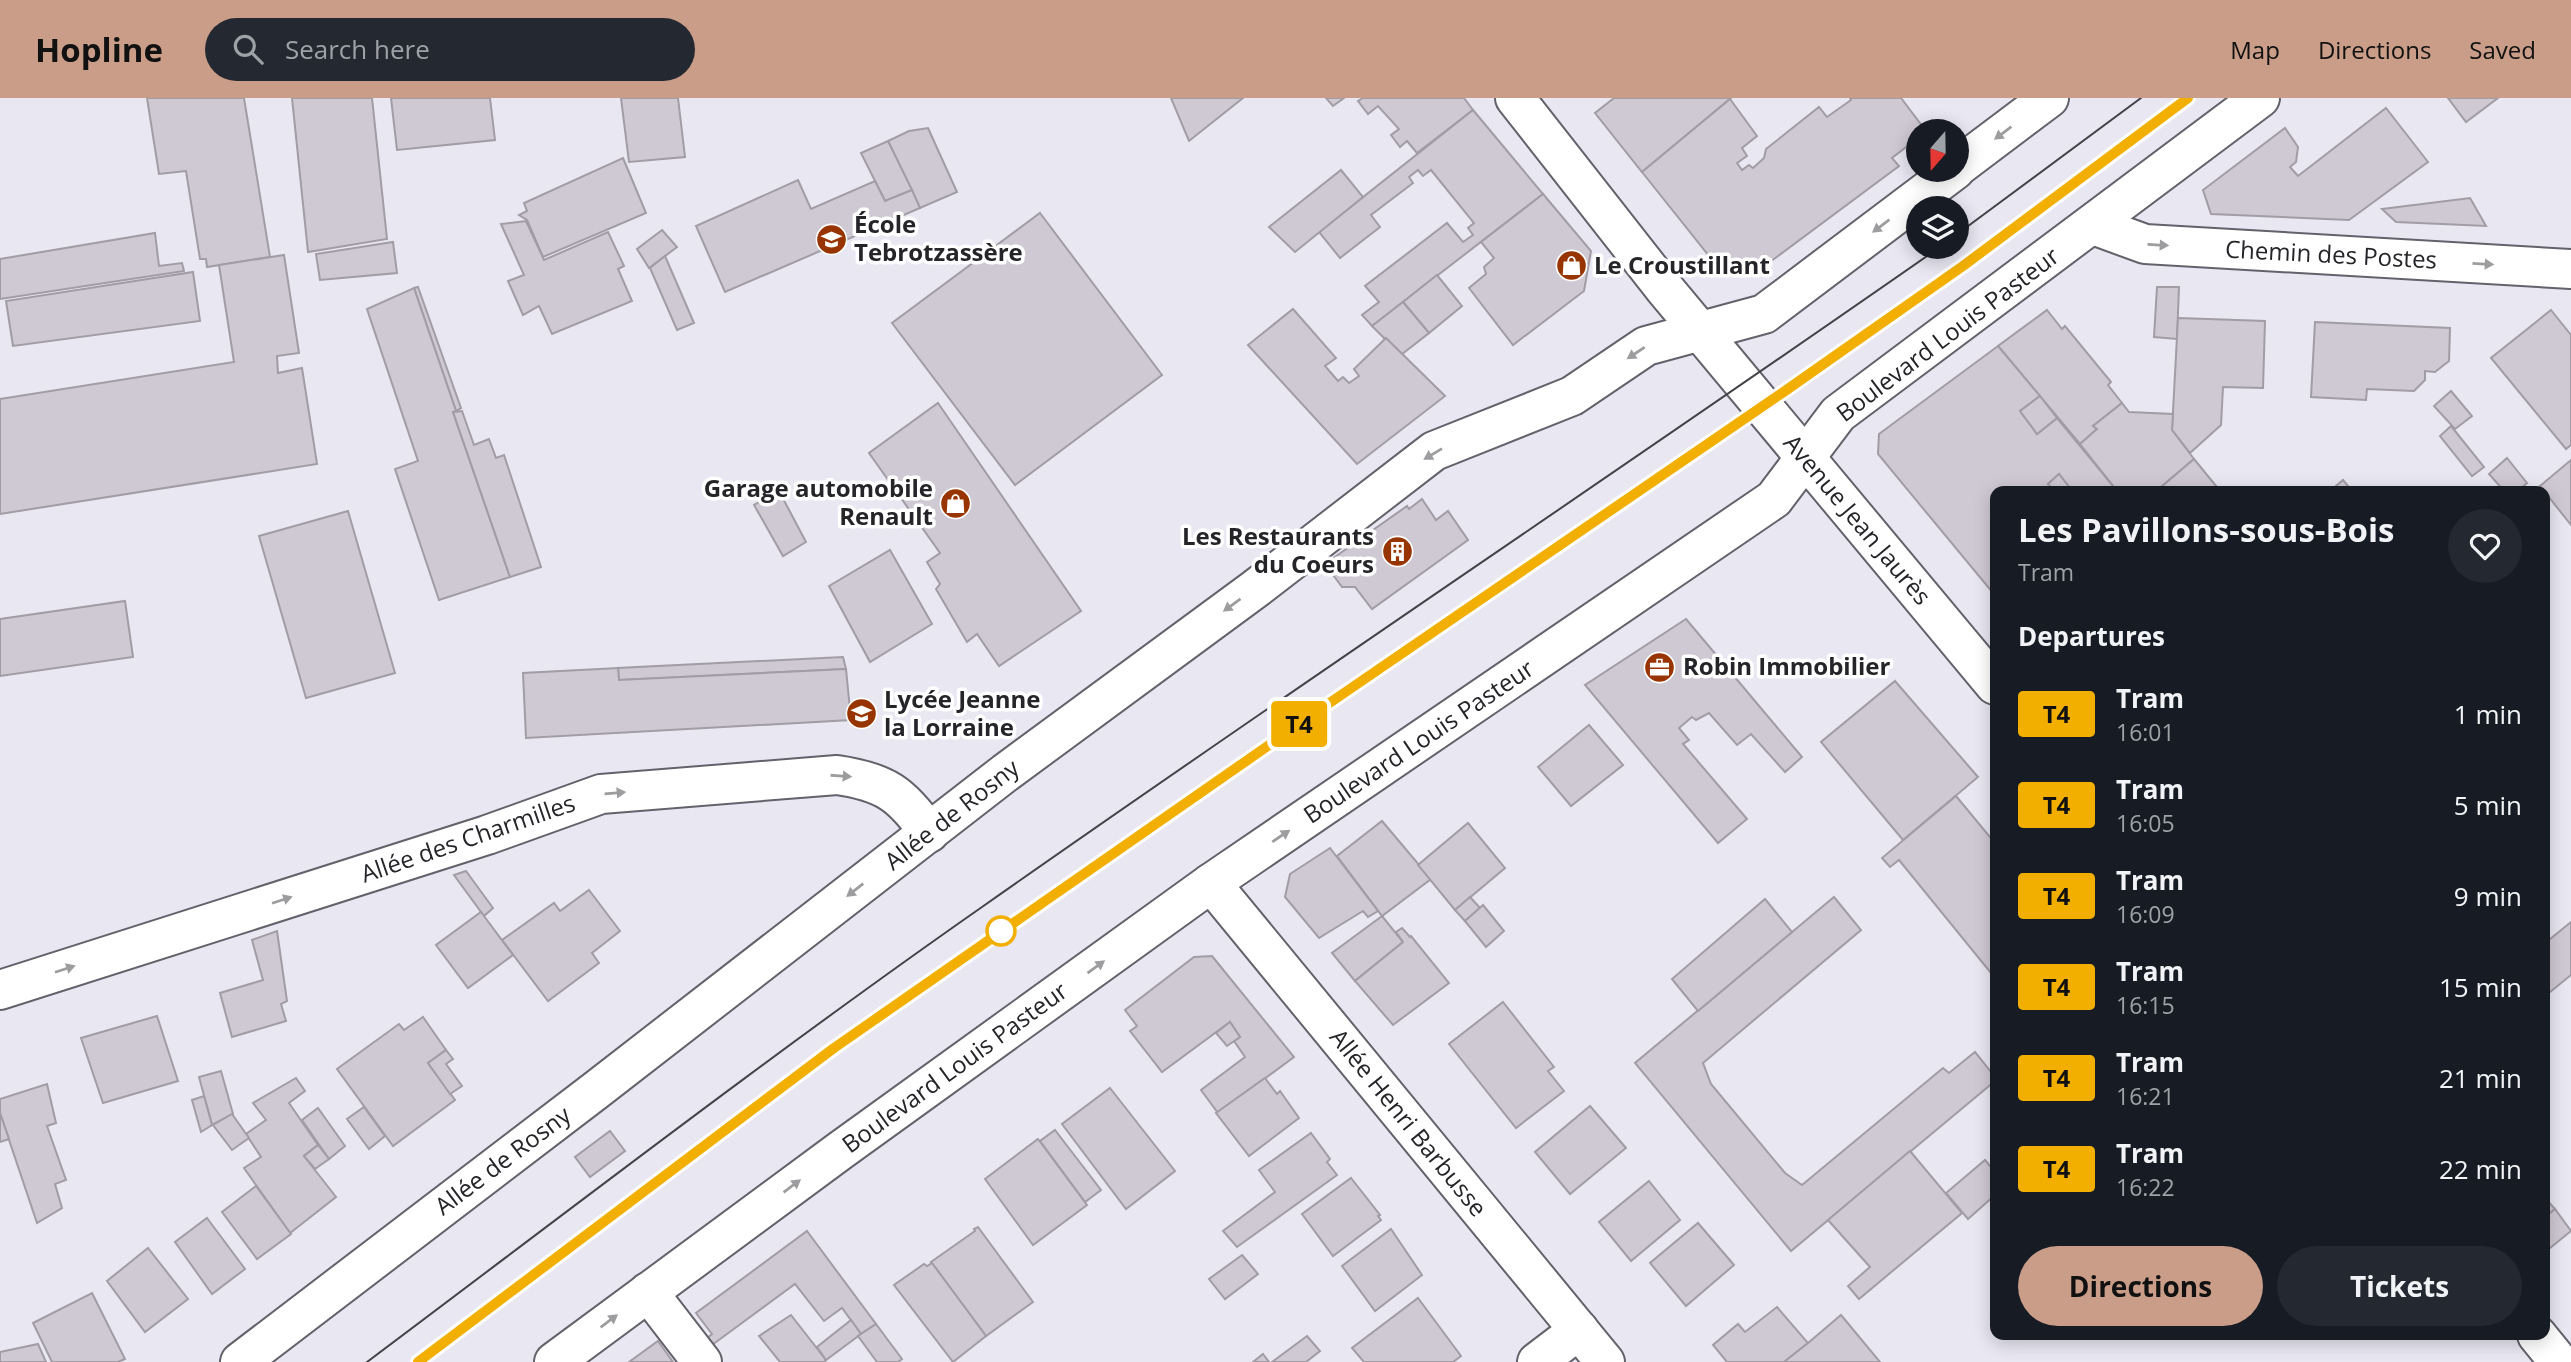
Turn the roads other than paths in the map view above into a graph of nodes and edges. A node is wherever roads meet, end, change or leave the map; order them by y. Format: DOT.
graph roads {
  1 [pos="1515,98"];
  2 [pos="2049,98"];
  3 [pos="2260,98"];
  4 [pos="1969,159"];
  5 [pos="1939,182"];
  6 [pos="2093,225"];
  7 [pos="2571,270"];
  8 [pos="1710,343"];
  9 [pos="1805,457"];
  10 [pos="1990,679"];
  11 [pos="929,833"];
  12 [pos="1211,883"];
  13 [pos="0,990"];
  14 [pos="648,1292"];
  15 [pos="1578,1330"];
  16 [pos="2541,1340"];
  17 [pos="240,1362"];
  18 [pos="554,1362"];
  19 [pos="702,1362"];
  20 [pos="1537,1362"];
  21 [pos="1605,1362"];
  22 [pos="2559,1362"];
  1 -- 8 [label="street, Avenue Jean Jaurès"];
  2 -- 4 [label="street, Allée de Rosny, one-way"];
  3 -- 6 [label="street, Boulevard Louis Pasteur"];
  5 -- 8 [label="street, Allée de Rosny, one-way"];
  6 -- 7 [label="street, Chemin des Postes, one-way"];
  6 -- 9 [label="street, Boulevard Louis Pasteur"];
  8 -- 9 [label="street, Avenue Jean Jaurès"];
  8 -- 11 [label="street, Allée de Rosny, one-way"];
  9 -- 10 [label="street, Avenue Jean Jaurès"];
  12 -- 9 [label="street, Boulevard Louis Pasteur, one-way"];
  13 -- 11 [label="street, Allée des Charmilles, one-way"];
  11 -- 17 [label="street, Allée de Rosny, one-way"];
  14 -- 12 [label="street, Boulevard Louis Pasteur, one-way"];
  12 -- 15 [label="street, Allée Henri Barbusse"];
  18 -- 14 [label="street, Boulevard Louis Pasteur, one-way"];
  14 -- 19 [label="street"];
  15 -- 20 [label="street"];
  15 -- 21 [label="street, Allée Henri Barbusse"];
  16 -- 22 [label="street"];
}
